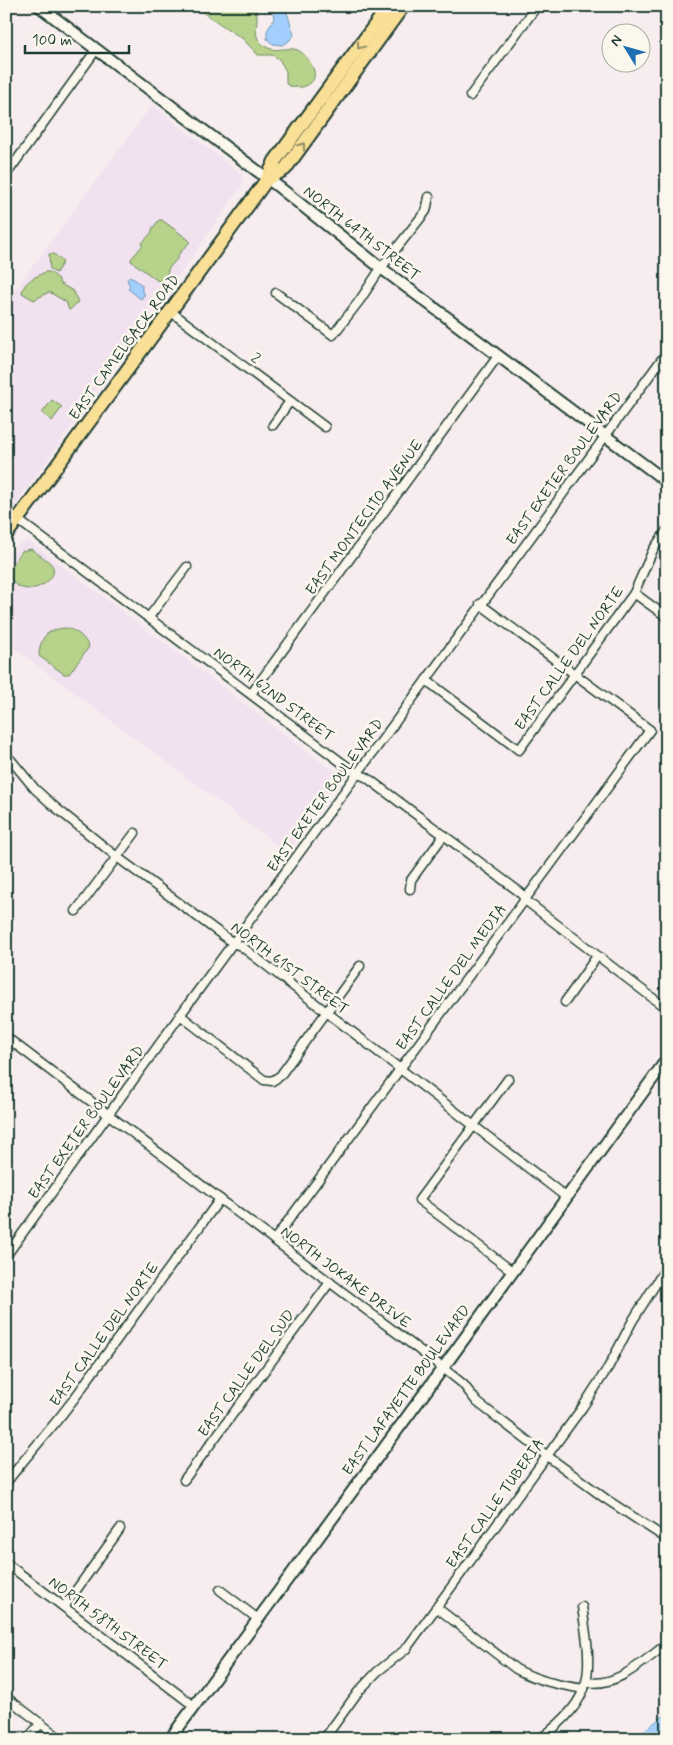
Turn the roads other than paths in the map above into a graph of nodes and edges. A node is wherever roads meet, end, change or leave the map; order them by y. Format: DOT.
graph roads {
  1 [pos="39,6"];
  2 [pos="537,6"];
  3 [pos="395,8"];
  4 [pos="96,50"];
  5 [pos="470,96"];
  6 [pos="6,175"];
  7 [pos="267,179"];
  8 [pos="429,197"];
  9 [pos="381,268"];
  10 [pos="276,293"];
  11 [pos="170,310"];
  12 [pos="667,352"];
  13 [pos="498,356"];
  14 [pos="290,401"];
  15 [pos="273,425"];
  16 [pos="325,427"];
  17 [pos="606,436"];
  18 [pos="667,482"];
  19 [pos="6,511"];
  20 [pos="18,519"];
  21 [pos="667,530"];
  22 [pos="6,535"];
  23 [pos="187,568"];
  24 [pos="634,593"];
  25 [pos="480,604"];
  26 [pos="149,617"];
  27 [pos="667,617"];
  28 [pos="574,674"];
  29 [pos="426,680"];
  30 [pos="251,694"];
  31 [pos="6,754"];
  32 [pos="357,774"];
  33 [pos="135,833"];
  34 [pos="444,835"];
  35 [pos="117,857"];
  36 [pos="410,890"];
  37 [pos="524,900"];
  38 [pos="76,911"];
  39 [pos="233,943"];
  40 [pos="597,956"];
  41 [pos="360,966"];
  42 [pos="565,1002"];
  43 [pos="667,1009"];
  44 [pos="327,1012"];
  45 [pos="180,1015"];
  46 [pos="8,1040"];
  47 [pos="667,1059"];
  48 [pos="400,1069"];
  49 [pos="508,1079"];
  50 [pos="109,1114"];
  51 [pos="473,1126"];
  52 [pos="566,1197"];
  53 [pos="220,1199"];
  54 [pos="274,1240"];
  55 [pos="6,1256"];
  56 [pos="667,1266"];
  57 [pos="512,1271"];
  58 [pos="330,1282"];
  59 [pos="443,1368"];
  60 [pos="546,1455"];
  61 [pos="184,1480"];
  62 [pos="6,1483"];
  63 [pos="120,1529"];
  64 [pos="667,1539"];
  65 [pos="6,1563"];
  66 [pos="220,1590"];
  67 [pos="64,1607"];
  68 [pos="582,1607"];
  69 [pos="436,1608"];
  70 [pos="258,1619"];
  71 [pos="667,1644"];
  72 [pos="585,1686"];
  73 [pos="6,1697"];
  74 [pos="194,1706"];
  75 [pos="41,1723"];
  76 [pos="28,1739"];
  77 [pos="61,1739"];
  78 [pos="170,1739"];
  79 [pos="324,1739"];
  80 [pos="540,1739"];
  1 -- 4 [label="street, NORTH 64TH STREET"];
  2 -- 5 [label="street"];
  3 -- 7 [label="main road, EAST CAMELBACK ROAD"];
  4 -- 6 [label="street"];
  4 -- 7 [label="street, NORTH 64TH STREET"];
  7 -- 9 [label="street, NORTH 64TH STREET"];
  7 -- 11 [label="main road, EAST CAMELBACK ROAD"];
  8 -- 9 [label="street"];
  9 -- 10 [label="street"];
  9 -- 13 [label="street, NORTH 64TH STREET"];
  11 -- 14 [label="street, 2"];
  11 -- 20 [label="main road, EAST CAMELBACK ROAD"];
  12 -- 17 [label="street, EAST EXETER BOULEVARD"];
  13 -- 17 [label="street, NORTH 64TH STREET"];
  13 -- 30 [label="street, EAST MONTECITO AVENUE"];
  14 -- 15 [label="street"];
  14 -- 16 [label="street, 2"];
  17 -- 18 [label="street, NORTH 64TH STREET"];
  17 -- 25 [label="street, EAST EXETER BOULEVARD"];
  19 -- 20 [label="street, NORTH 62ND STREET"];
  20 -- 22 [label="main road, EAST CAMELBACK ROAD"];
  20 -- 26 [label="street, NORTH 62ND STREET"];
  21 -- 24 [label="street, EAST CALLE DEL NORTE"];
  23 -- 26 [label="street"];
  24 -- 27 [label="street"];
  24 -- 28 [label="street, EAST CALLE DEL NORTE"];
  25 -- 28 [label="street"];
  25 -- 29 [label="street, EAST EXETER BOULEVARD"];
  26 -- 30 [label="street, NORTH 62ND STREET"];
  28 -- 29 [label="street, EAST CALLE DEL NORTE"];
  28 -- 37 [label="street, EAST CALLE DEL MEDIA"];
  29 -- 32 [label="street, EAST EXETER BOULEVARD"];
  30 -- 32 [label="street, NORTH 62ND STREET"];
  31 -- 35 [label="street, NORTH 61ST STREET"];
  32 -- 34 [label="street, NORTH 62ND STREET"];
  32 -- 39 [label="street, EAST EXETER BOULEVARD"];
  33 -- 35 [label="street"];
  34 -- 36 [label="street"];
  34 -- 37 [label="street, NORTH 62ND STREET"];
  35 -- 38 [label="street"];
  35 -- 39 [label="street, NORTH 61ST STREET"];
  37 -- 40 [label="street, NORTH 62ND STREET"];
  37 -- 48 [label="street, EAST CALLE DEL MEDIA"];
  39 -- 44 [label="street, NORTH 61ST STREET"];
  39 -- 45 [label="street, EAST EXETER BOULEVARD"];
  40 -- 42 [label="street"];
  40 -- 43 [label="street, NORTH 62ND STREET"];
  41 -- 44 [label="street"];
  44 -- 45 [label="street"];
  44 -- 48 [label="street, NORTH 61ST STREET"];
  45 -- 50 [label="street, EAST EXETER BOULEVARD"];
  46 -- 50 [label="street, NORTH JOKAKE DRIVE"];
  47 -- 52 [label="street, EAST LAFAYETTE BOULEVARD"];
  48 -- 51 [label="street, NORTH 61ST STREET"];
  48 -- 54 [label="street, EAST CALLE DEL MEDIA"];
  49 -- 51 [label="street"];
  50 -- 53 [label="street, NORTH JOKAKE DRIVE"];
  50 -- 55 [label="street, EAST EXETER BOULEVARD"];
  51 -- 52 [label="street, NORTH 61ST STREET"];
  51 -- 57 [label="street"];
  52 -- 57 [label="street, EAST LAFAYETTE BOULEVARD"];
  53 -- 54 [label="street, NORTH JOKAKE DRIVE"];
  53 -- 62 [label="street, EAST CALLE DEL NORTE"];
  54 -- 58 [label="street, NORTH JOKAKE DRIVE"];
  56 -- 60 [label="street, EAST CALLE TUBERIA"];
  57 -- 59 [label="street, EAST LAFAYETTE BOULEVARD"];
  58 -- 59 [label="street, NORTH JOKAKE DRIVE"];
  58 -- 61 [label="street, EAST CALLE DEL SUD"];
  59 -- 60 [label="street, NORTH JOKAKE DRIVE"];
  59 -- 70 [label="street, EAST LAFAYETTE BOULEVARD"];
  60 -- 64 [label="street, NORTH JOKAKE DRIVE"];
  60 -- 69 [label="street, EAST CALLE TUBERIA"];
  63 -- 67 [label="street"];
  65 -- 67 [label="street, NORTH 58TH STREET"];
  66 -- 70 [label="street"];
  67 -- 74 [label="street, NORTH 58TH STREET"];
  68 -- 72 [label="street"];
  69 -- 72 [label="street"];
  69 -- 79 [label="street, EAST CALLE TUBERIA"];
  70 -- 74 [label="street, EAST LAFAYETTE BOULEVARD"];
  71 -- 72 [label="street"];
  72 -- 80 [label="street"];
  73 -- 75 [label="street"];
  74 -- 78 [label="street, EAST LAFAYETTE BOULEVARD"];
  75 -- 76 [label="street"];
  75 -- 77 [label="street"];
}
